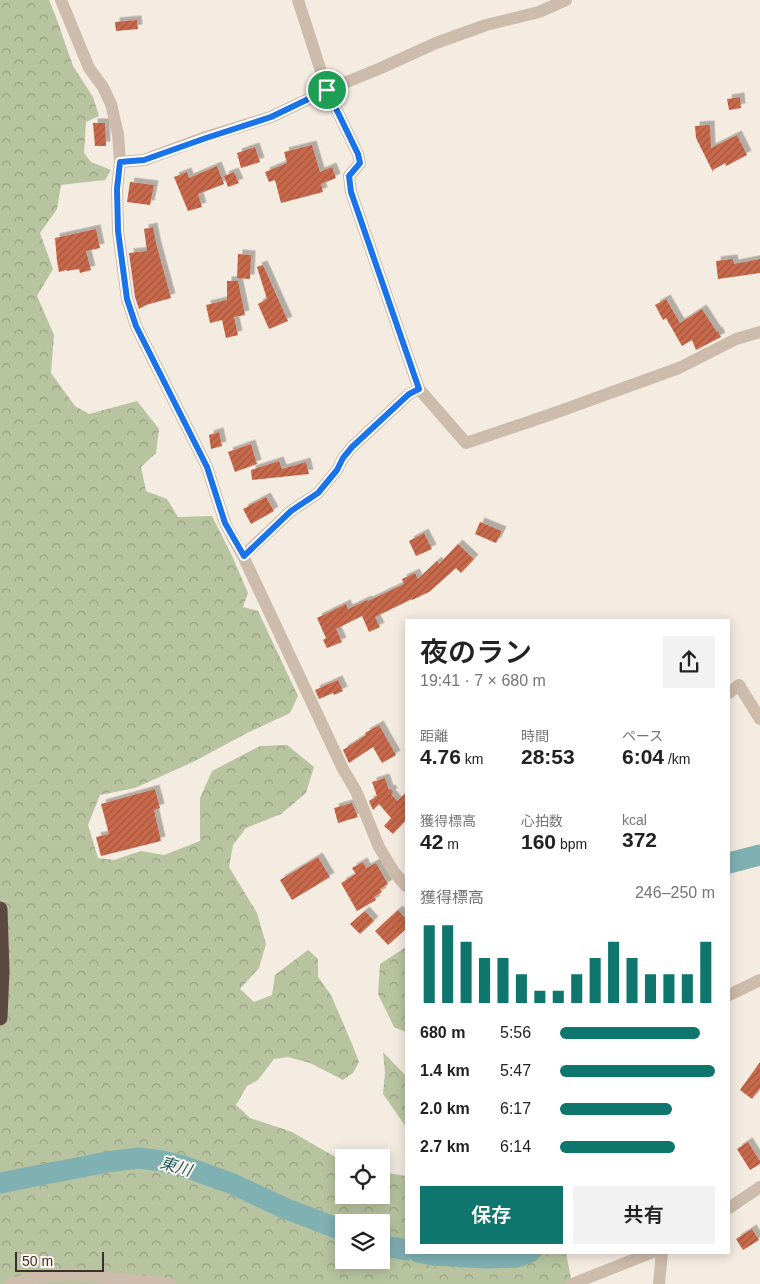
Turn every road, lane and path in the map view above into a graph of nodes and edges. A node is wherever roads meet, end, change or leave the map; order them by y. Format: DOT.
graph roads {
  1 [pos="61,0"];
  2 [pos="298,0"];
  3 [pos="566,0"];
  4 [pos="327,90"];
  5 [pos="120,162"];
  6 [pos="760,332"];
  7 [pos="419,389"];
  8 [pos="244,556"];
  9 [pos="730,691"];
  10 [pos="760,719"];
  11 [pos="405,885"];
  12 [pos="0,909"];
  13 [pos="760,980"];
  14 [pos="730,995"];
  15 [pos="0,1018"];
  16 [pos="760,1187"];
  17 [pos="730,1207"];
  18 [pos="648,1254"];
  19 [pos="662,1254"];
  20 [pos="10,1284"];
  21 [pos="170,1284"];
  22 [pos="572,1284"];
  23 [pos="659,1284"];
  1 -- 5 [label="street"];
  2 -- 4 [label="street"];
  3 -- 4 [label="street"];
  4 -- 5 [label="street"];
  4 -- 7 [label="street"];
  5 -- 8 [label="street"];
  6 -- 7 [label="street"];
  7 -- 8 [label="street"];
  8 -- 11 [label="street"];
  9 -- 10 [label="street"];
  12 -- 15 [label="highway"];
  13 -- 14 [label="street"];
  16 -- 17 [label="street"];
  18 -- 22 [label="street"];
  19 -- 23 [label="street"];
  20 -- 21 [label="street"];
}
